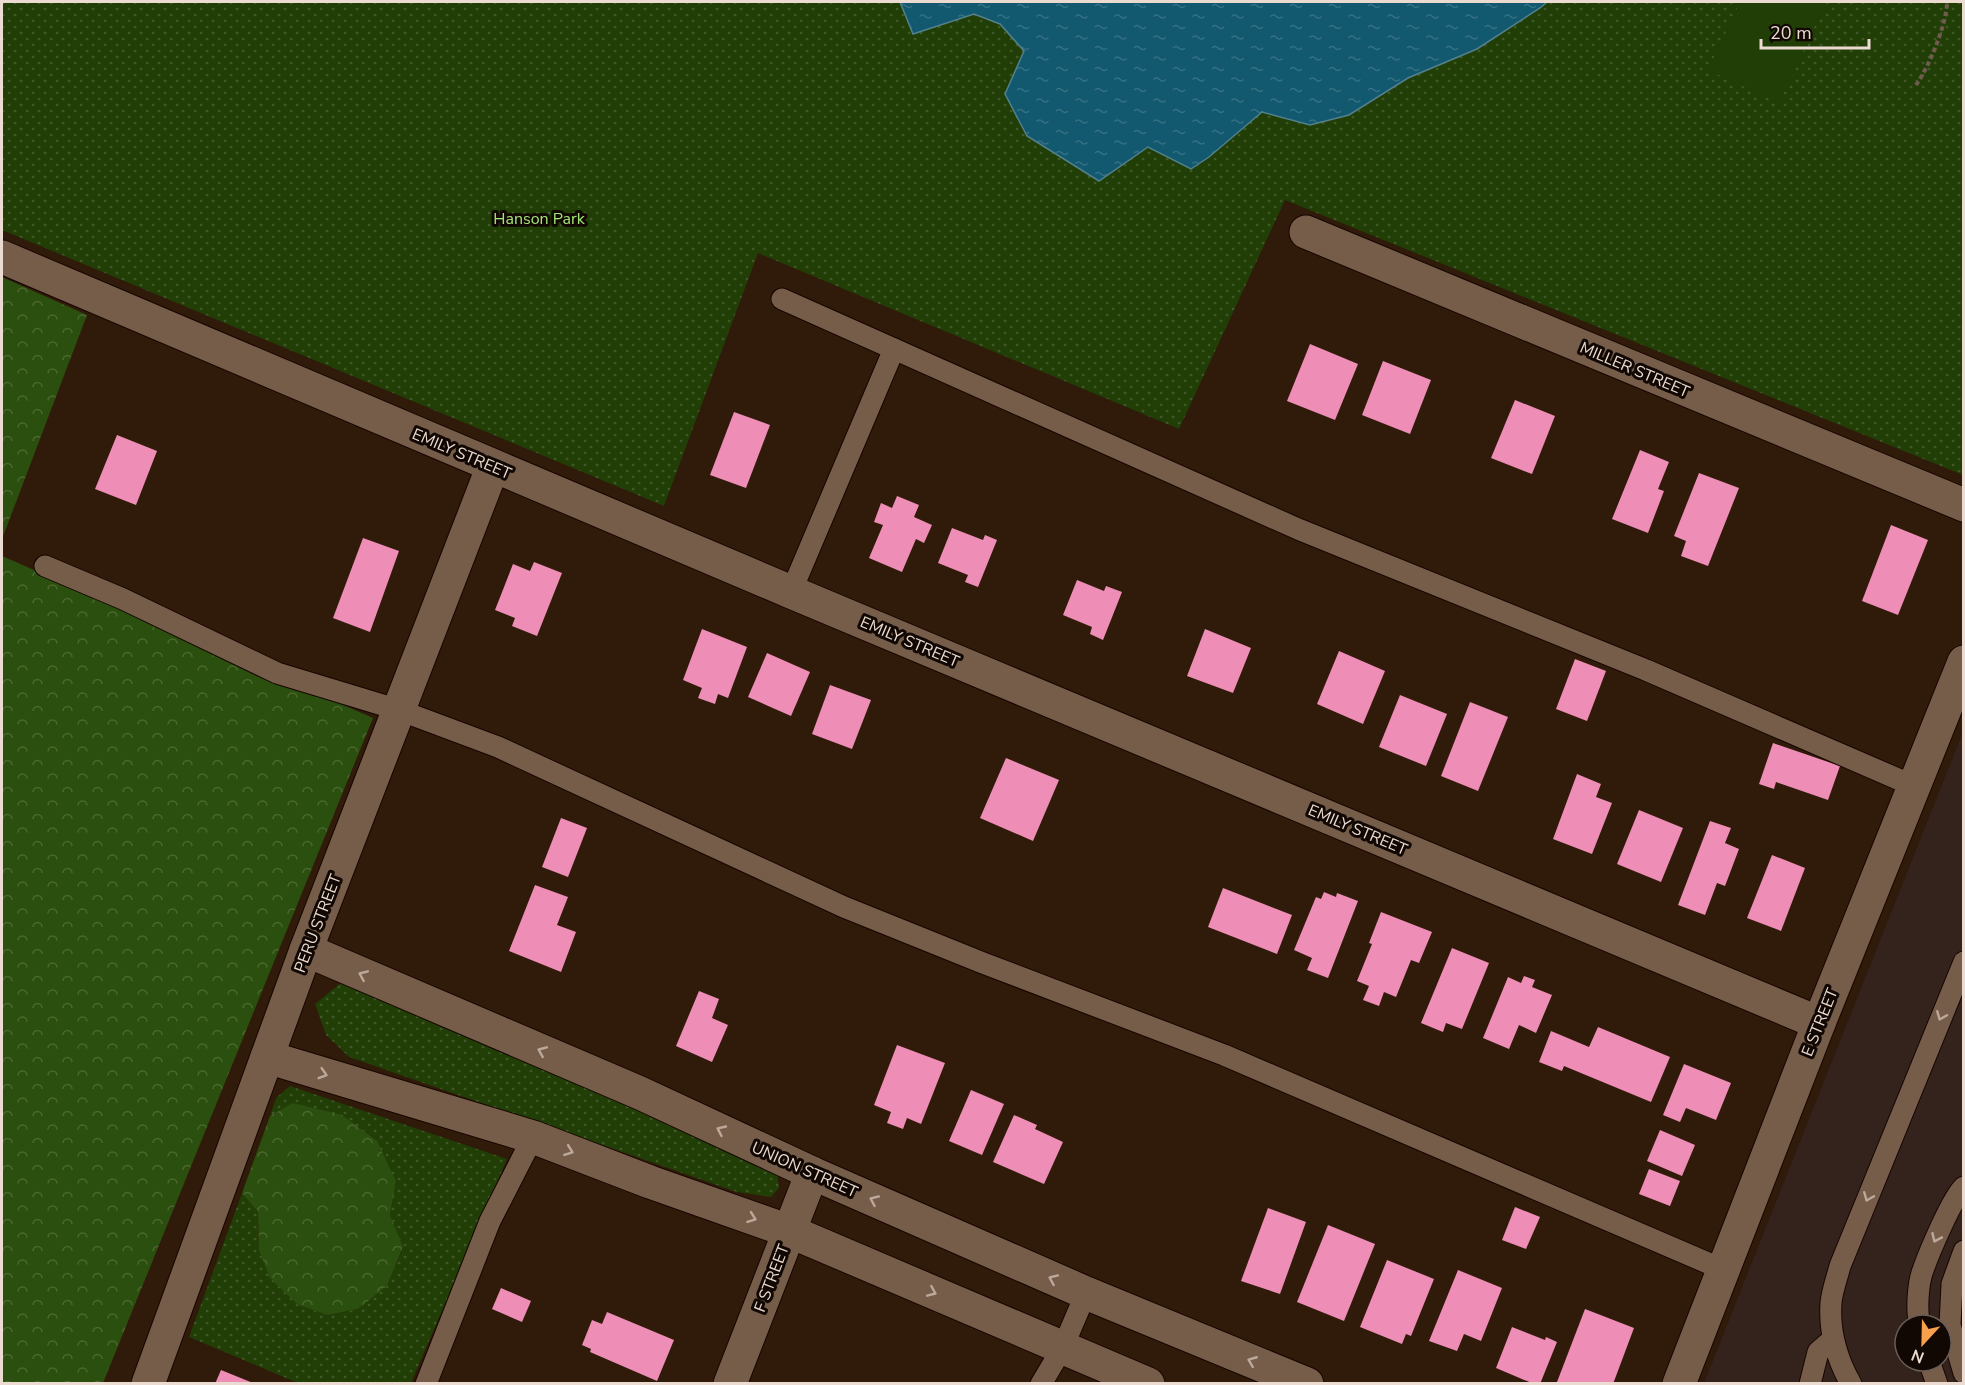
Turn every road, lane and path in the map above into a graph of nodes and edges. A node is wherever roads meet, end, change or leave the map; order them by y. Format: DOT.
graph roads {
  1 [pos="1947,2"];
  2 [pos="1916,85"];
  3 [pos="1306,232"];
  4 [pos="2,257"];
  5 [pos="782,299"];
  6 [pos="894,349"];
  7 [pos="493,466"];
  8 [pos="1964,505"];
  9 [pos="45,566"];
  10 [pos="791,592"];
  11 [pos="1964,662"];
  12 [pos="399,710"];
  13 [pos="1914,786"];
  14 [pos="306,950"];
  15 [pos="1964,962"];
  16 [pos="1819,1023"];
  17 [pos="267,1057"];
  18 [pos="532,1137"];
  19 [pos="812,1173"];
  20 [pos="1964,1187"];
  21 [pos="789,1232"];
  22 [pos="1964,1251"];
  23 [pos="1724,1270"];
  24 [pos="1086,1293"];
  25 [pos="1917,1313"];
  26 [pos="1833,1339"];
  27 [pos="1063,1347"];
  28 [pos="1964,1373"];
  29 [pos="148,1383"];
  30 [pos="426,1383"];
  31 [pos="730,1383"];
  32 [pos="1041,1383"];
  33 [pos="1148,1383"];
  34 [pos="1306,1383"];
  35 [pos="1679,1383"];
  36 [pos="1810,1383"];
  37 [pos="1851,1383"];
  1 -- 2 [label="path"];
  3 -- 8 [label="street, MILLER STREET"];
  4 -- 7 [label="street, EMILY STREET"];
  5 -- 6 [label="lane"];
  6 -- 10 [label="lane"];
  6 -- 13 [label="lane"];
  7 -- 10 [label="street, EMILY STREET"];
  7 -- 12 [label="street, PERU STREET"];
  9 -- 12 [label="lane"];
  10 -- 16 [label="street, EMILY STREET"];
  11 -- 13 [label="street, E STREET"];
  12 -- 14 [label="street, PERU STREET"];
  12 -- 23 [label="lane"];
  13 -- 16 [label="street, E STREET"];
  14 -- 17 [label="street, PERU STREET"];
  19 -- 14 [label="street, UNION STREET, one-way"];
  15 -- 26 [label="lane, one-way"];
  16 -- 23 [label="street, E STREET"];
  17 -- 18 [label="street, one-way"];
  17 -- 29 [label="street, PERU STREET"];
  18 -- 21 [label="street, one-way"];
  18 -- 30 [label="lane"];
  19 -- 21 [label="street, F STREET"];
  24 -- 19 [label="street, UNION STREET, one-way"];
  20 -- 25 [label="lane, one-way"];
  21 -- 27 [label="street, one-way"];
  21 -- 31 [label="street, F STREET"];
  22 -- 28 [label="lane"];
  23 -- 35 [label="street, E STREET"];
  24 -- 27 [label="lane"];
  34 -- 24 [label="street, UNION STREET, one-way"];
  26 -- 36 [label="lane"];
  26 -- 37 [label="lane"];
  27 -- 32 [label="lane"];
  27 -- 33 [label="street"];
}
